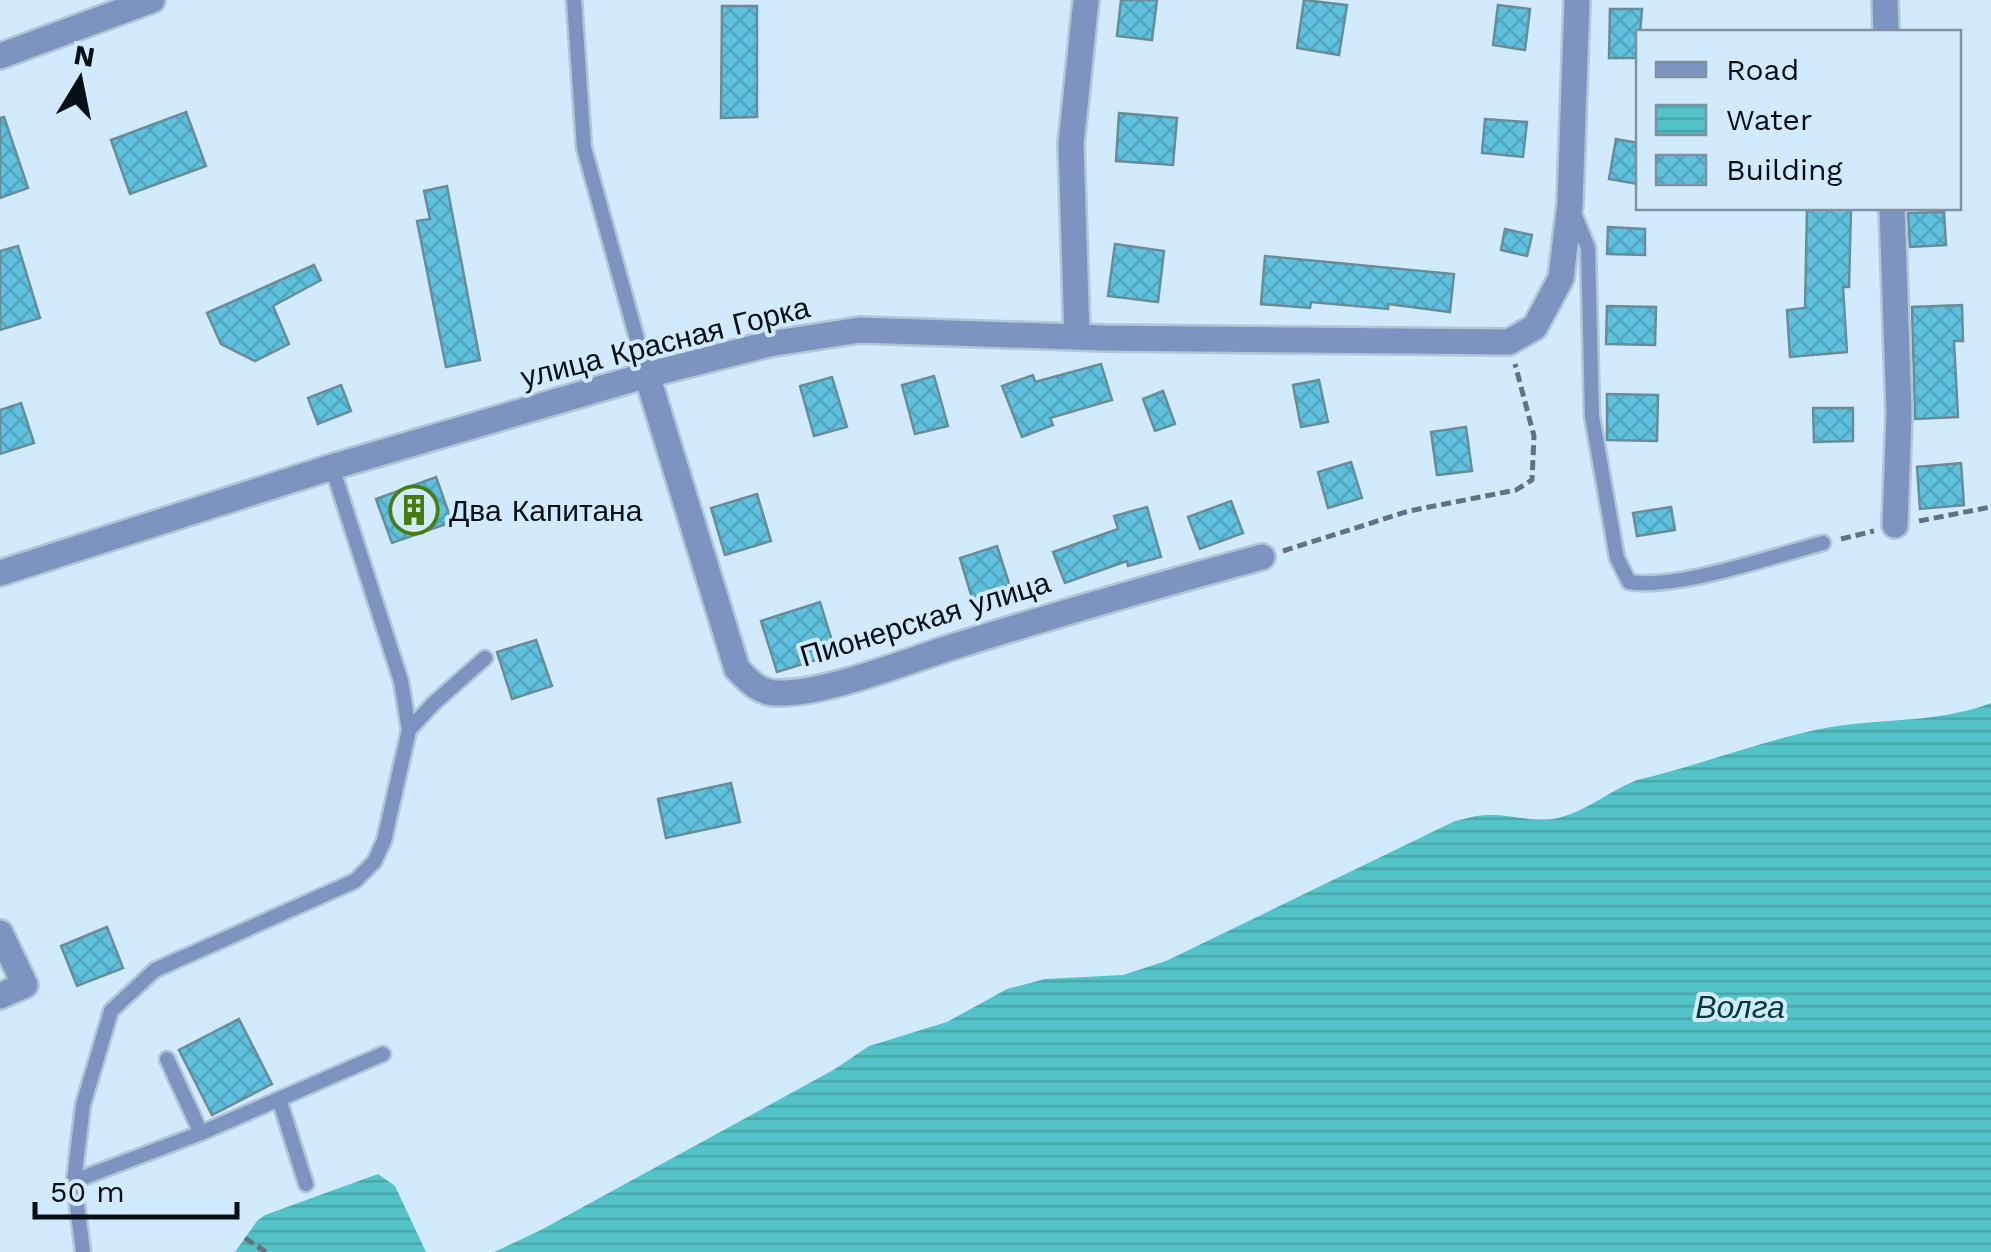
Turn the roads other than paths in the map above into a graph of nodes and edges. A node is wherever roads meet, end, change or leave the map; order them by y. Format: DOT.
graph roads {
  1 [pos="152,0"];
  2 [pos="574,0"];
  3 [pos="1062,0"];
  4 [pos="1086,0"];
  5 [pos="1577,0"];
  6 [pos="1885,0"];
  7 [pos="1886,30"];
  8 [pos="0,56"];
  9 [pos="1570,203"];
  10 [pos="1892,210"];
  11 [pos="1077,337"];
  12 [pos="647,375"];
  13 [pos="332,467"];
  14 [pos="1895,525"];
  15 [pos="1823,543"];
  16 [pos="1262,558"];
  17 [pos="0,573"];
  18 [pos="485,658"];
  19 [pos="409,730"];
  20 [pos="0,932"];
  21 [pos="0,996"];
  22 [pos="384,1054"];
  23 [pos="168,1059"];
  24 [pos="279,1099"];
  25 [pos="202,1133"];
  26 [pos="74,1182"];
  27 [pos="306,1184"];
  28 [pos="83,1252"];
  1 -- 8 [label="street"];
  2 -- 12 [label="lane"];
  3 -- 4 [label="street"];
  4 -- 11 [label="street"];
  5 -- 9 [label="street"];
  6 -- 7 [label="street"];
  9 -- 11 [label="street, улица Красная Горка"];
  9 -- 15 [label="lane"];
  10 -- 14 [label="street"];
  11 -- 12 [label="street, улица Красная Горка"];
  12 -- 13 [label="street, улица Красная Горка"];
  12 -- 16 [label="street, Пионерская улица"];
  13 -- 17 [label="street, улица Красная Горка"];
  13 -- 19 [label="lane"];
  18 -- 19 [label="lane"];
  19 -- 26 [label="lane"];
  20 -- 21 [label="street"];
  22 -- 24 [label="lane"];
  23 -- 25 [label="lane"];
  24 -- 25 [label="lane"];
  24 -- 27 [label="lane"];
  25 -- 26 [label="lane"];
  26 -- 28 [label="lane"];
}
